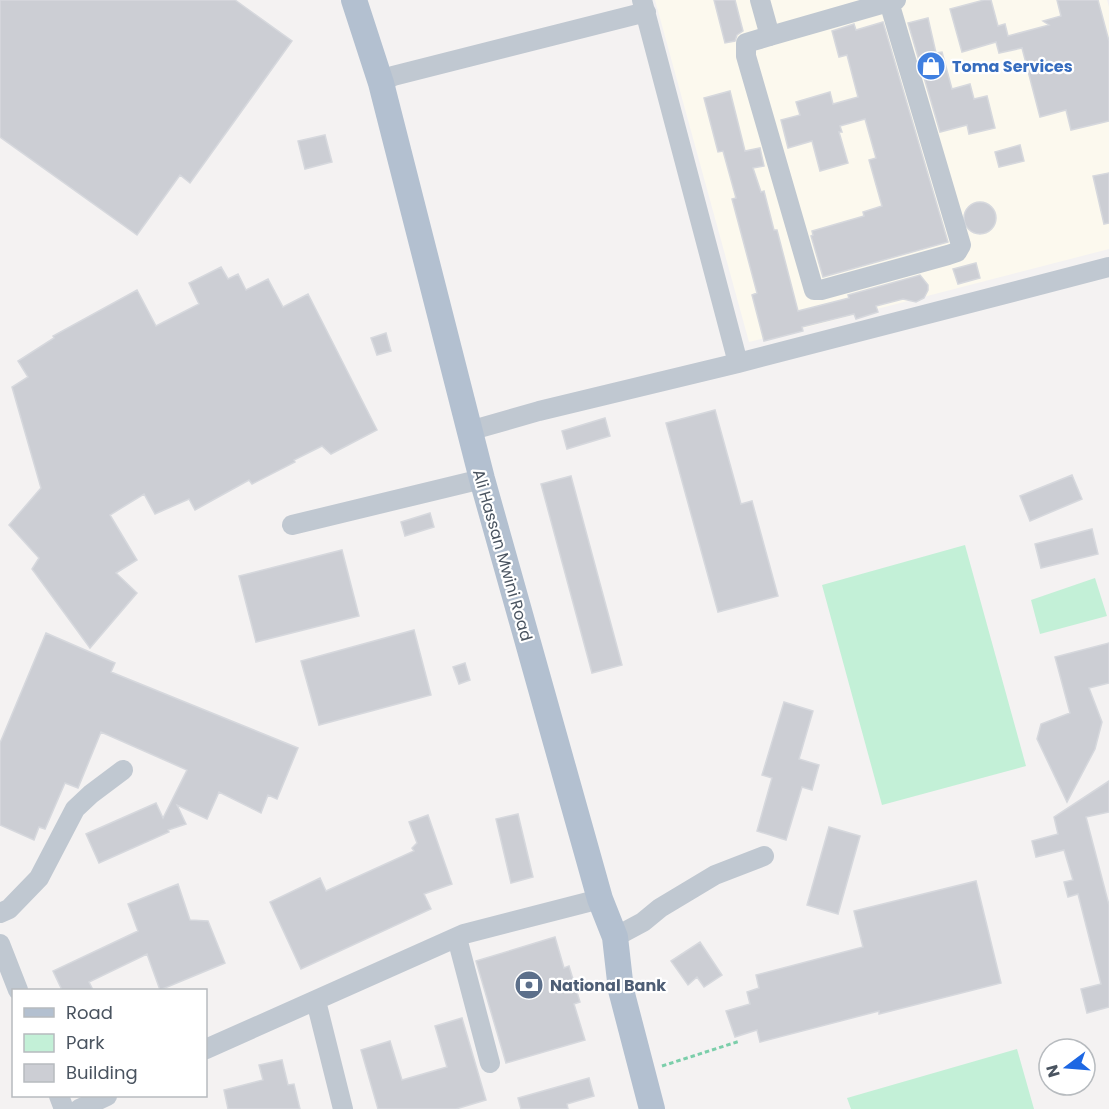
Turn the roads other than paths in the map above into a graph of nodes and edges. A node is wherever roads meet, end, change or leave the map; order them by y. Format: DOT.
graph roads {
  1 [pos="354,0"];
  2 [pos="760,0"];
  3 [pos="893,1"];
  4 [pos="644,6"];
  5 [pos="770,36"];
  6 [pos="381,83"];
  7 [pos="1109,267"];
  8 [pos="738,363"];
  9 [pos="469,431"];
  10 [pos="482,479"];
  11 [pos="292,525"];
  12 [pos="123,770"];
  13 [pos="764,856"];
  14 [pos="600,899"];
  15 [pos="0,913"];
  16 [pos="615,937"];
  17 [pos="457,938"];
  18 [pos="0,944"];
  19 [pos="18,989"];
  20 [pos="316,1001"];
  21 [pos="207,1049"];
  22 [pos="490,1063"];
  23 [pos="103,1097"];
  24 [pos="79,1109"];
  25 [pos="344,1109"];
  26 [pos="652,1109"];
  1 -- 6 [label="main road, Ali Hassan Mwini Road"];
  2 -- 5 [label="street"];
  3 -- 5 [label="street"];
  3 -- 5 [label="street"];
  4 -- 6 [label="street"];
  4 -- 8 [label="street"];
  6 -- 9 [label="main road, Ali Hassan Mwini Road"];
  7 -- 8 [label="street"];
  8 -- 9 [label="street"];
  9 -- 10 [label="main road, Ali Hassan Mwini Road"];
  10 -- 11 [label="street"];
  10 -- 14 [label="main road, Ali Hassan Mwini Road"];
  12 -- 15 [label="street"];
  13 -- 16 [label="street"];
  14 -- 16 [label="main road, Ali Hassan Mwini Road"];
  14 -- 17 [label="street"];
  16 -- 26 [label="main road, Ali Hassan Mwini Road"];
  17 -- 20 [label="street"];
  17 -- 22 [label="street"];
  18 -- 19 [label="street"];
  20 -- 21 [label="street"];
  20 -- 25 [label="street"];
  23 -- 24 [label="street"];
}
